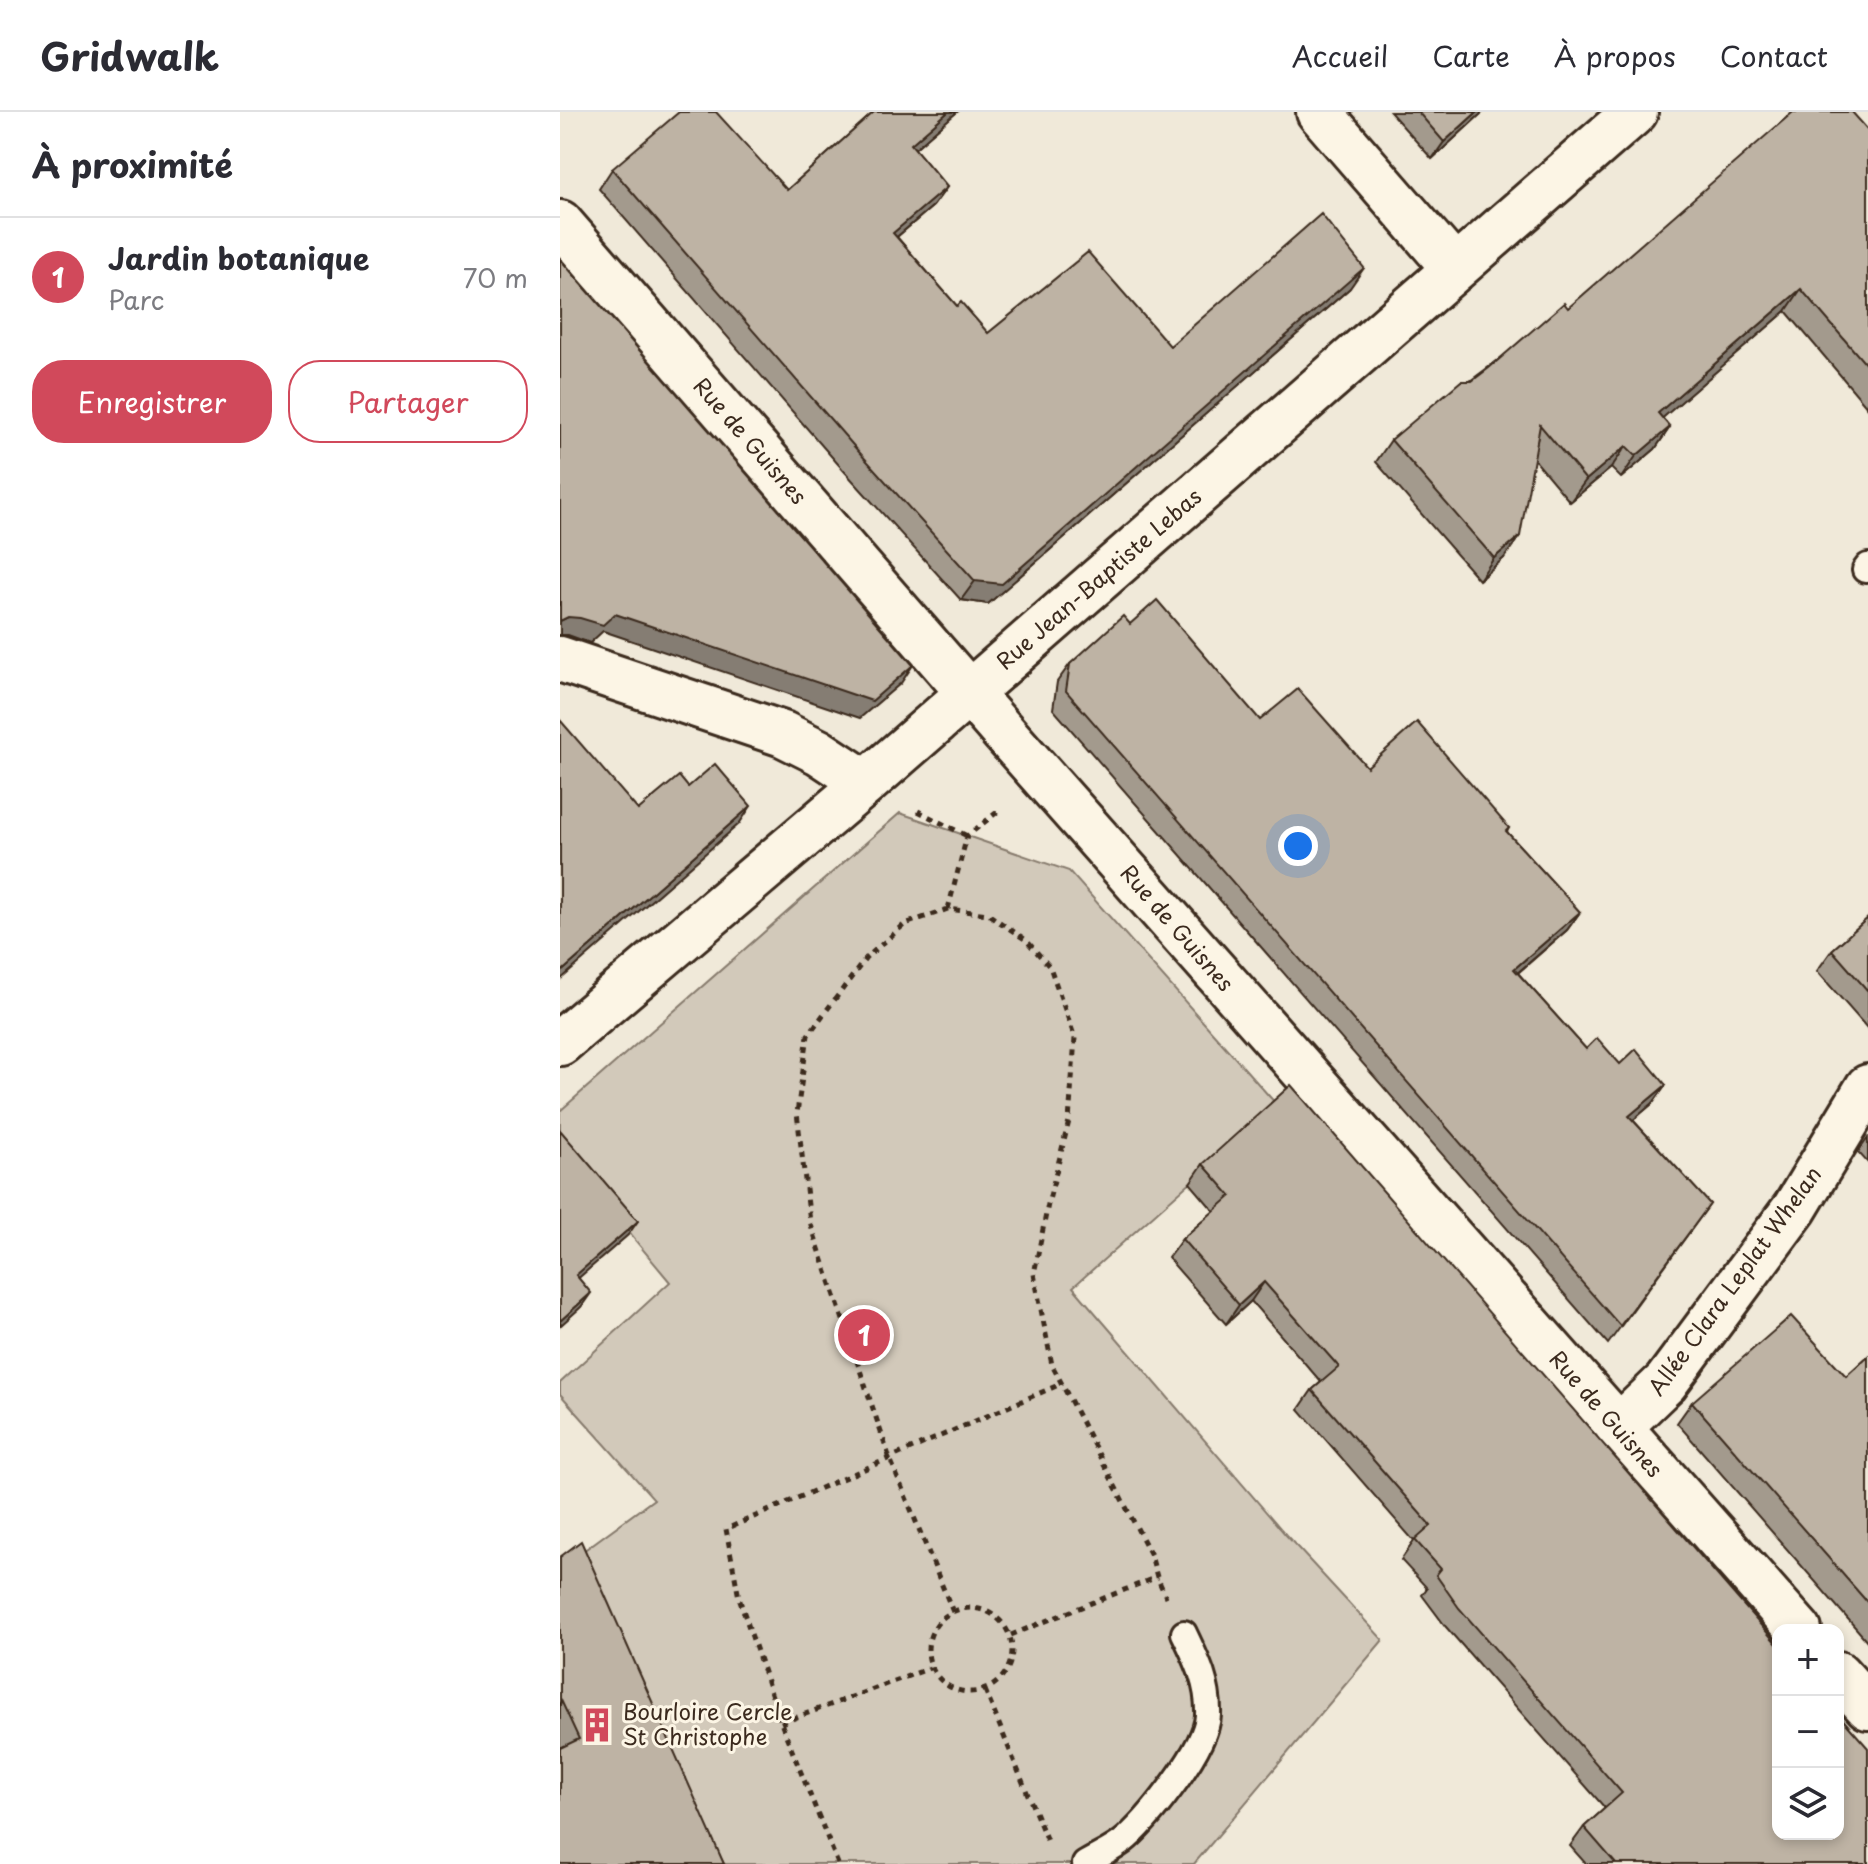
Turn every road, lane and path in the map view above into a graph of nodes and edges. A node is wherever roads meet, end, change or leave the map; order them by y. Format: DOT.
graph roads {
  1 [pos="1319,112"];
  2 [pos="1635,112"];
  3 [pos="560,223"];
  4 [pos="1455,269"];
  5 [pos="560,659"];
  6 [pos="969,693"];
  7 [pos="1042,776"];
  8 [pos="866,783"];
  9 [pos="948,909"];
  10 [pos="560,1043"];
  11 [pos="1868,1087"];
  12 [pos="1063,1383"];
  13 [pos="1618,1428"];
  14 [pos="889,1456"];
  15 [pos="1157,1577"];
  16 [pos="953,1612"];
  17 [pos="1794,1624"];
  18 [pos="1184,1633"];
  19 [pos="1011,1635"];
  20 [pos="930,1668"];
  21 [pos="1844,1681"];
  22 [pos="985,1690"];
  23 [pos="1868,1707"];
  24 [pos="781,1723"];
  25 [pos="1050,1850"];
  26 [pos="838,1864"];
  27 [pos="1085,1864"];
  1 -- 4 [label="street"];
  2 -- 4 [label="street, Rue Jean-Baptiste Lebas"];
  3 -- 6 [label="street, Rue de Guisnes"];
  4 -- 6 [label="street, Rue Jean-Baptiste Lebas"];
  5 -- 8 [label="street"];
  6 -- 7 [label="street, Rue de Guisnes"];
  6 -- 8 [label="street, Rue Jean-Baptiste Lebas"];
  7 -- 9 [label="path"];
  7 -- 13 [label="street, Rue de Guisnes"];
  8 -- 10 [label="street, Rue Jean-Baptiste Lebas"];
  9 -- 12 [label="path"];
  9 -- 14 [label="path"];
  11 -- 13 [label="street, Allée Clara Leplat Whelan"];
  12 -- 14 [label="path"];
  12 -- 15 [label="path"];
  13 -- 17 [label="street, Rue de Guisnes"];
  14 -- 16 [label="path"];
  14 -- 24 [label="path"];
  15 -- 18 [label="path"];
  15 -- 19 [label="path"];
  16 -- 19 [label="path"];
  16 -- 20 [label="path"];
  18 -- 27 [label="lane"];
  19 -- 22 [label="path"];
  20 -- 22 [label="path"];
  20 -- 24 [label="path"];
  21 -- 23 [label="street"];
  22 -- 25 [label="path"];
  24 -- 26 [label="path"];
}
